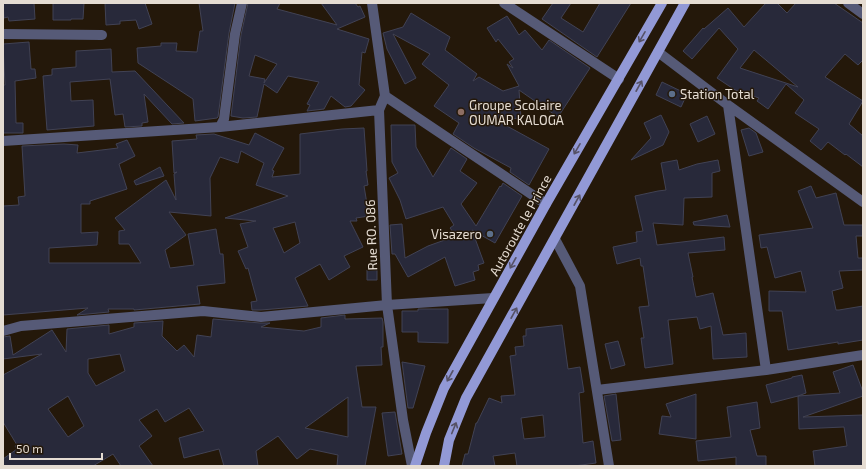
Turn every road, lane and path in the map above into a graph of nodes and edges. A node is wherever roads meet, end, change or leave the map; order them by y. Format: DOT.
graph roads {
  1 [pos="242,3"];
  2 [pos="372,3"];
  3 [pos="504,3"];
  4 [pos="662,3"];
  5 [pos="686,3"];
  6 [pos="848,3"];
  7 [pos="863,14"];
  8 [pos="3,34"];
  9 [pos="102,35"];
  10 [pos="658,52"];
  11 [pos="618,79"];
  12 [pos="385,96"];
  13 [pos="728,105"];
  14 [pos="379,110"];
  15 [pos="220,127"];
  16 [pos="3,141"];
  17 [pos="863,202"];
  18 [pos="546,204"];
  19 [pos="555,239"];
  20 [pos="494,298"];
  21 [pos="387,305"];
  22 [pos="3,331"];
  23 [pos="863,355"];
  24 [pos="766,370"];
  25 [pos="596,390"];
  26 [pos="414,466"];
  27 [pos="444,466"];
  28 [pos="609,466"];
  1 -- 15 [label="street"];
  2 -- 12 [label="street"];
  3 -- 11 [label="street"];
  4 -- 11 [label="main road, Autoroute le Prince, one-way"];
  5 -- 10 [label="main road"];
  6 -- 7 [label="street"];
  8 -- 9 [label="street"];
  10 -- 13 [label="street"];
  19 -- 10 [label="main road, one-way"];
  11 -- 18 [label="main road, Autoroute le Prince, one-way"];
  12 -- 14 [label="street, Rue RO. 086"];
  12 -- 18 [label="street"];
  13 -- 17 [label="street"];
  13 -- 24 [label="street"];
  14 -- 15 [label="street"];
  14 -- 21 [label="street, Rue RO. 086"];
  15 -- 16 [label="street"];
  18 -- 20 [label="main road, Autoroute le Prince, one-way"];
  19 -- 25 [label="street"];
  27 -- 19 [label="main road, one-way"];
  20 -- 21 [label="street"];
  20 -- 26 [label="main road, Autoroute le Prince, one-way"];
  21 -- 22 [label="street"];
  21 -- 26 [label="street, Rue RO. 086"];
  23 -- 24 [label="street"];
  24 -- 25 [label="street"];
  25 -- 28 [label="street"];
}
